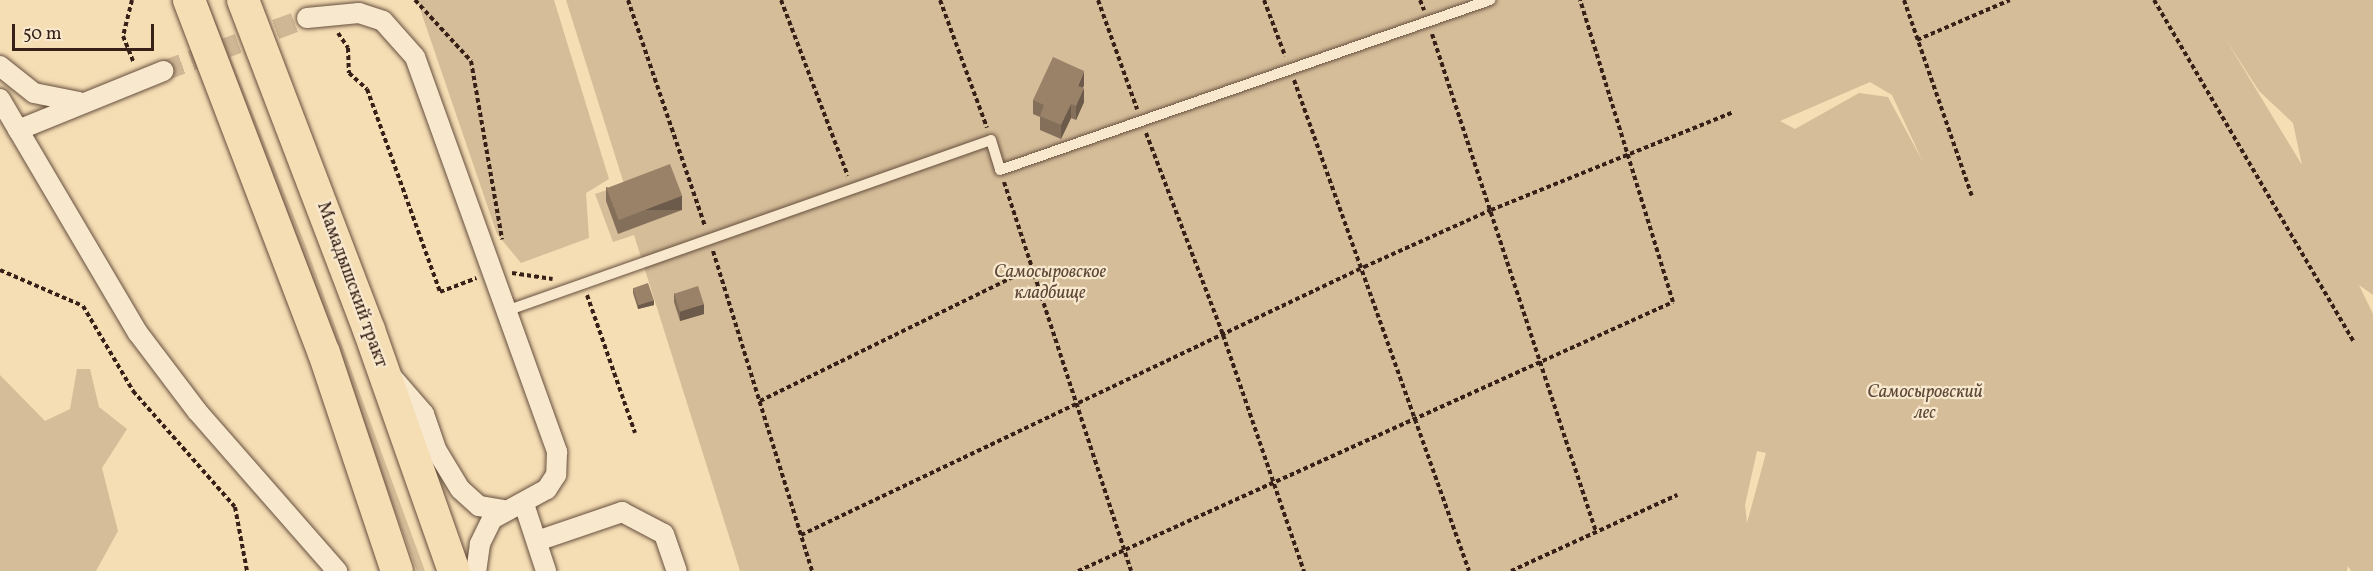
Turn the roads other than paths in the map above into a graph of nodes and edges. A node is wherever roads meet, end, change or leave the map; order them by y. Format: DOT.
graph roads {
  1 [pos="189,0"];
  2 [pos="243,0"];
  3 [pos="1490,0"];
  4 [pos="307,18"];
  5 [pos="0,66"];
  6 [pos="163,71"];
  7 [pos="0,99"];
  8 [pos="85,102"];
  9 [pos="18,130"];
  10 [pos="506,311"];
  11 [pos="381,364"];
  12 [pos="524,504"];
  13 [pos="503,510"];
  14 [pos="537,541"];
  15 [pos="337,571"];
  16 [pos="397,571"];
  17 [pos="454,571"];
  18 [pos="477,571"];
  19 [pos="546,571"];
  20 [pos="676,571"];
  1 -- 16 [label="main road"];
  2 -- 11 [label="main road, Мамадышский тракт"];
  3 -- 10 [label="lane"];
  4 -- 10 [label="street"];
  5 -- 8 [label="street"];
  6 -- 8 [label="street"];
  7 -- 9 [label="street"];
  8 -- 9 [label="street"];
  9 -- 15 [label="street"];
  10 -- 12 [label="street"];
  11 -- 13 [label="street"];
  11 -- 17 [label="main road, Мамадышский тракт"];
  12 -- 13 [label="street"];
  12 -- 14 [label="street"];
  13 -- 18 [label="street"];
  14 -- 19 [label="street"];
  14 -- 20 [label="street"];
}
